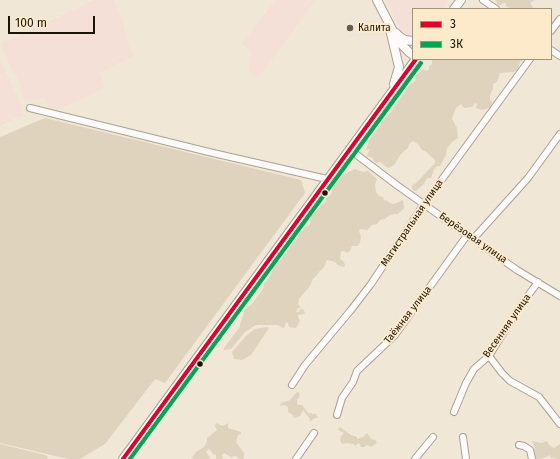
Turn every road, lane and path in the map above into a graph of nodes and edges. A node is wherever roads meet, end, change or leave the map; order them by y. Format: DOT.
graph roads {
  1 [pos="377,0"];
  2 [pos="461,0"];
  3 [pos="483,0"];
  4 [pos="455,8"];
  5 [pos="495,8"];
  6 [pos="560,19"];
  7 [pos="389,25"];
  8 [pos="552,30"];
  9 [pos="412,41"];
  10 [pos="412,54"];
  11 [pos="415,60"];
  12 [pos="529,60"];
  13 [pos="390,94"];
  14 [pos="30,108"];
  15 [pos="560,134"];
  16 [pos="349,150"];
  17 [pos="327,179"];
  18 [pos="424,204"];
  19 [pos="471,236"];
  20 [pos="538,282"];
  21 [pos="560,296"];
  22 [pos="489,356"];
  23 [pos="292,384"];
  24 [pos="454,412"];
  25 [pos="337,415"];
  26 [pos="560,424"];
  27 [pos="314,433"];
  28 [pos="433,437"];
  29 [pos="463,437"];
  30 [pos="519,445"];
  31 [pos="123,459"];
  32 [pos="296,459"];
  33 [pos="415,459"];
  34 [pos="466,459"];
  35 [pos="532,459"];
  1 -- 7 [label="main road"];
  2 -- 4 [label="main road"];
  3 -- 5 [label="street"];
  6 -- 8 [label="street"];
  7 -- 9 [label="main road"];
  7 -- 10 [label="main road"];
  7 -- 13 [label="main road"];
  11 -- 13 [label="main road"];
  12 -- 18 [label="street, Магистральная улица"];
  13 -- 16 [label="main road"];
  14 -- 17 [label="street"];
  15 -- 19 [label="street, Таёжная улица"];
  16 -- 17 [label="main road"];
  16 -- 18 [label="street, Берёзовая улица"];
  17 -- 31 [label="main road"];
  18 -- 19 [label="street, Берёзовая улица"];
  18 -- 23 [label="street, Магистральная улица"];
  19 -- 20 [label="street, Берёзовая улица"];
  19 -- 25 [label="street, Таёжная улица"];
  20 -- 21 [label="street, Берёзовая улица"];
  20 -- 22 [label="street, Весенняя улица"];
  22 -- 24 [label="street, Весенняя улица"];
  22 -- 26 [label="street"];
  27 -- 32 [label="street"];
  28 -- 33 [label="street"];
  29 -- 34 [label="street"];
  30 -- 35 [label="street"];
}
